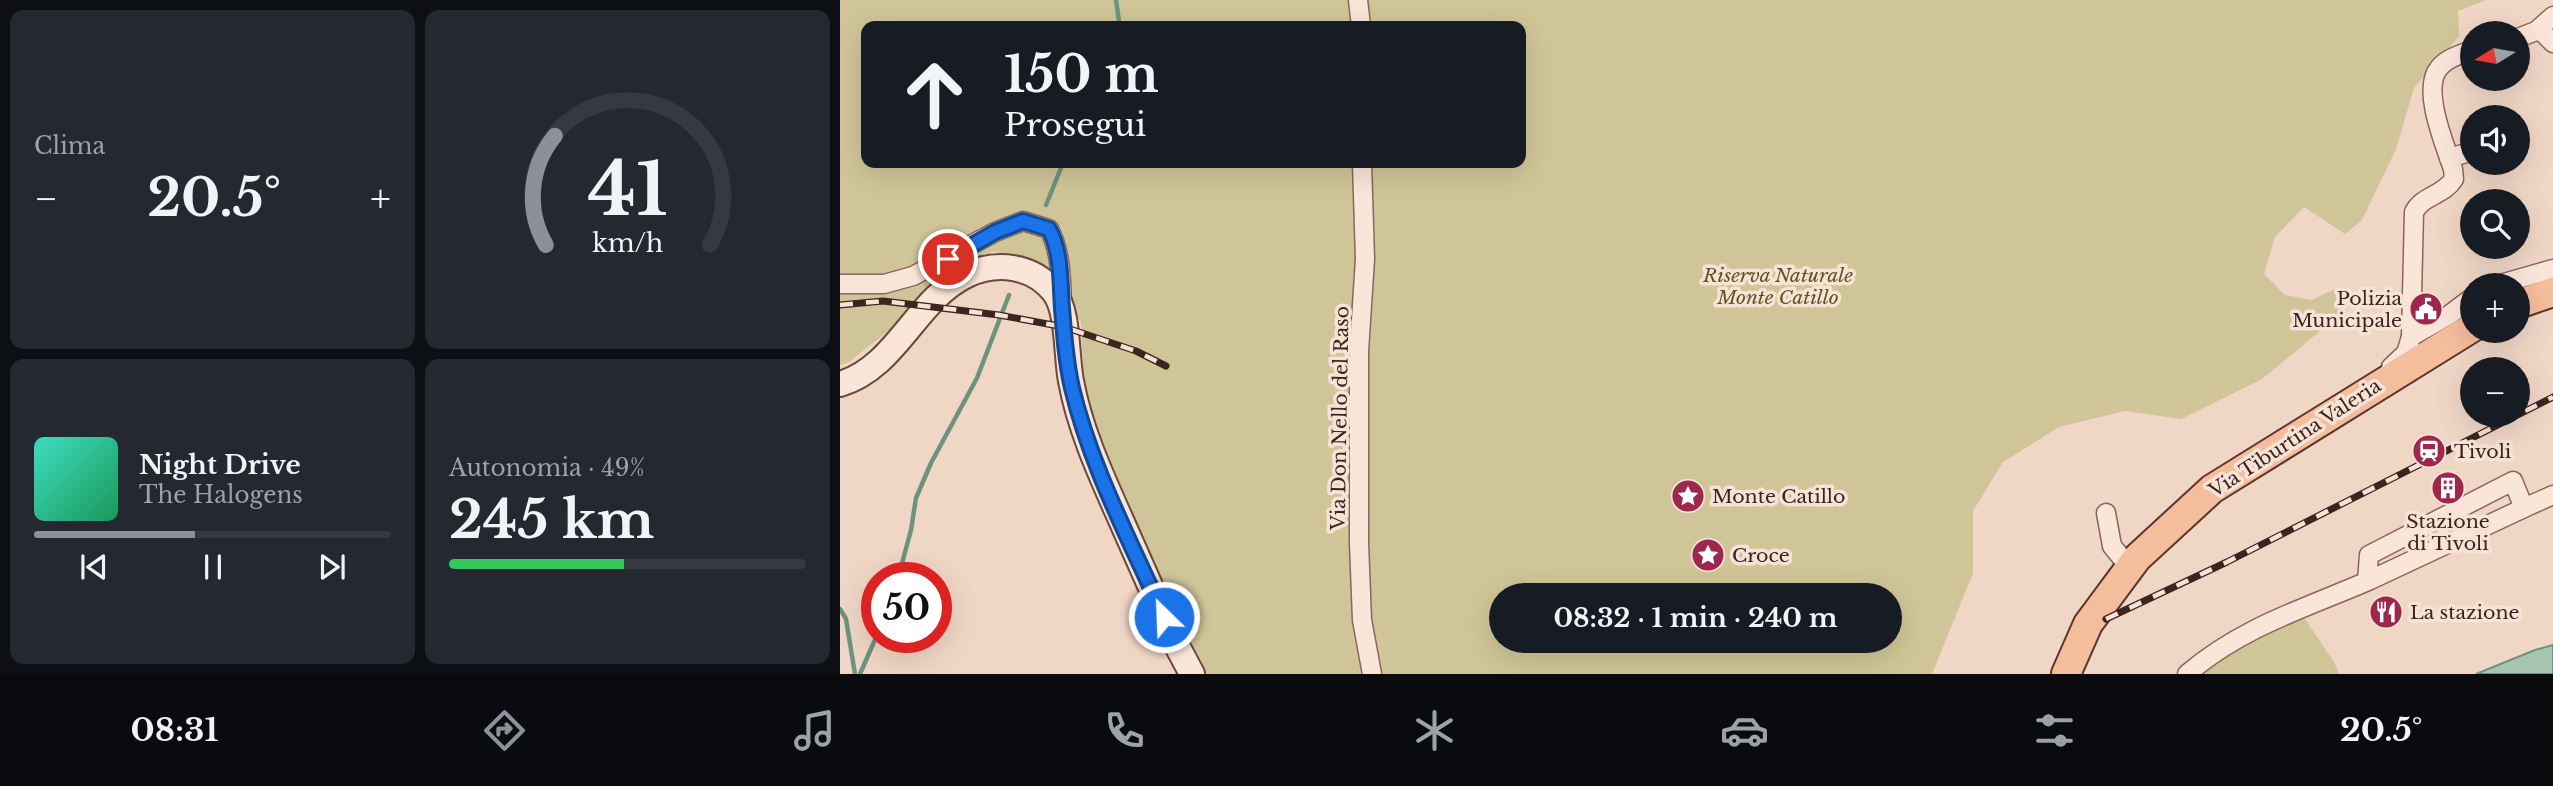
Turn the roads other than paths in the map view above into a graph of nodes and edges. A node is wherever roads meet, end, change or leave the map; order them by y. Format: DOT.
graph roads {
  1 [pos="1358,0"];
  2 [pos="2553,16"];
  3 [pos="1360,21"];
  4 [pos="2539,29"];
  5 [pos="2530,33"];
  6 [pos="2553,43"];
  7 [pos="2460,56"];
  8 [pos="2460,155"];
  9 [pos="2449,158"];
  10 [pos="1362,168"];
  11 [pos="2553,270"];
  12 [pos="2530,276"];
  13 [pos="840,284"];
  14 [pos="2553,292"];
  15 [pos="2530,300"];
  16 [pos="2460,307"];
  17 [pos="1062,311"];
  18 [pos="2460,335"];
  19 [pos="2411,337"];
  20 [pos="840,384"];
  21 [pos="2345,404"];
  22 [pos="2553,495"];
  23 [pos="2525,508"];
  24 [pos="2106,513"];
  25 [pos="2130,568"];
  26 [pos="2367,581"];
  27 [pos="1192,674"];
  28 [pos="1371,674"];
  29 [pos="2066,674"];
  30 [pos="2187,674"];
  1 -- 3 [label="street"];
  2 -- 4 [label="street"];
  4 -- 5 [label="street"];
  4 -- 6 [label="street"];
  7 -- 9 [label="street"];
  8 -- 9 [label="street"];
  9 -- 19 [label="street"];
  10 -- 28 [label="street, Via Don Nello del Raso"];
  11 -- 12 [label="street"];
  13 -- 17 [label="street"];
  14 -- 15 [label="main road"];
  16 -- 19 [label="street"];
  17 -- 20 [label="main road"];
  17 -- 27 [label="main road"];
  18 -- 21 [label="main road, Via Tiburtina Valeria"];
  19 -- 21 [label="street"];
  21 -- 25 [label="main road, Via Tiburtina Valeria"];
  22 -- 23 [label="street"];
  23 -- 26 [label="street"];
  23 -- 26 [label="street"];
  24 -- 25 [label="street"];
  25 -- 29 [label="main road, Via Tiburtina Valeria"];
  26 -- 30 [label="street"];
}
